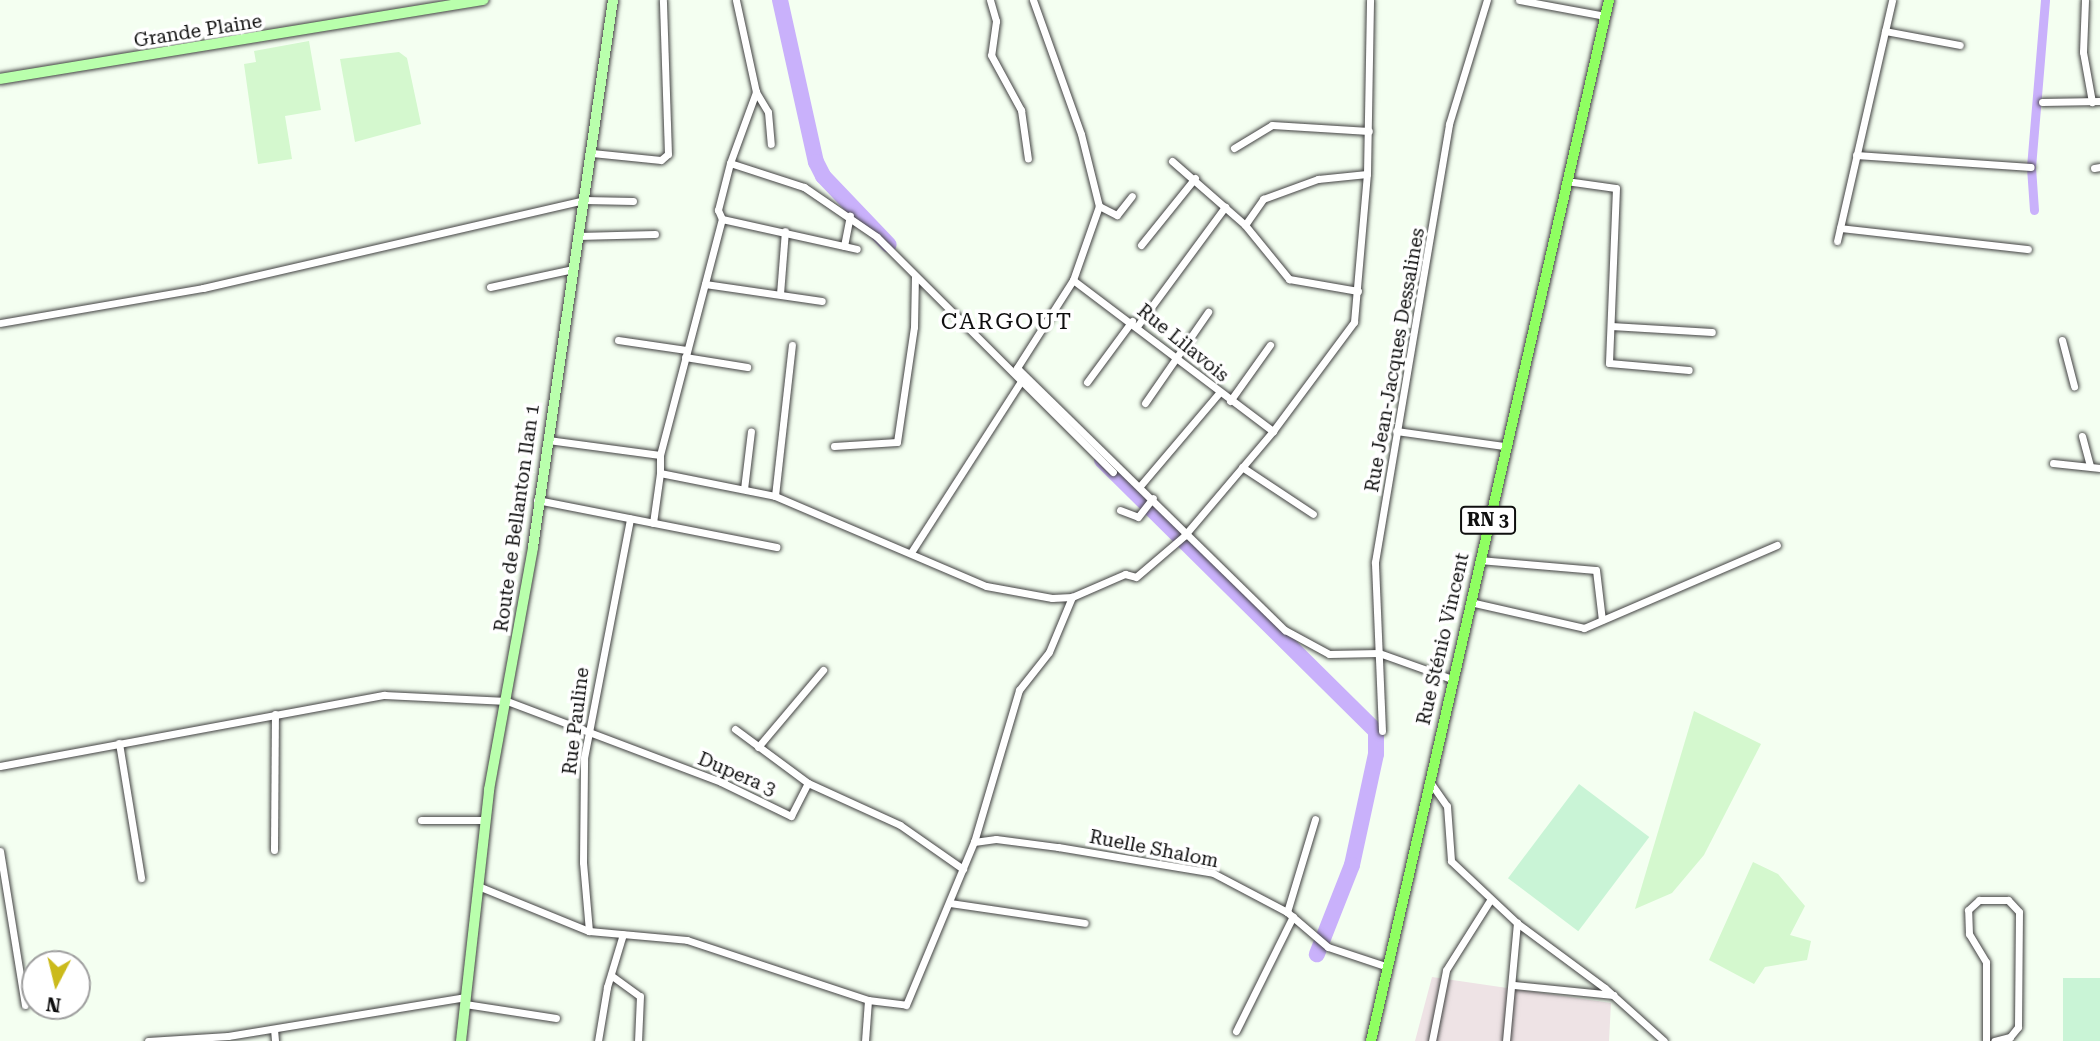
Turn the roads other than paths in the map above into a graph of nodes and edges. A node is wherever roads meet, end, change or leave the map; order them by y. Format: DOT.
graph roads {
  1 [pos="484,0"];
  2 [pos="613,0"];
  3 [pos="663,0"];
  4 [pos="736,0"];
  5 [pos="990,0"];
  6 [pos="1033,0"];
  7 [pos="1370,0"];
  8 [pos="1487,0"];
  9 [pos="1519,0"];
  10 [pos="1609,0"];
  11 [pos="1892,0"];
  12 [pos="2085,0"];
  13 [pos="1605,16"];
  14 [pos="1885,31"];
  15 [pos="1960,46"];
  16 [pos="0,79"];
  17 [pos="756,92"];
  18 [pos="2042,102"];
  19 [pos="2096,102"];
  20 [pos="1369,131"];
  21 [pos="771,144"];
  22 [pos="1234,148"];
  23 [pos="592,153"];
  24 [pos="1856,155"];
  25 [pos="1028,159"];
  26 [pos="1172,162"];
  27 [pos="730,163"];
  28 [pos="2031,167"];
  29 [pos="1367,174"];
  30 [pos="1195,178"];
  31 [pos="1565,181"];
  32 [pos="1132,196"];
  33 [pos="584,200"];
  34 [pos="633,201"];
  35 [pos="1099,206"];
  36 [pos="1225,207"];
  37 [pos="850,216"];
  38 [pos="722,219"];
  39 [pos="1245,225"];
  40 [pos="1840,229"];
  41 [pos="785,231"];
  42 [pos="655,234"];
  43 [pos="578,236"];
  44 [pos="1837,241"];
  45 [pos="1141,245"];
  46 [pos="844,246"];
  47 [pos="857,249"];
  48 [pos="2028,249"];
  49 [pos="573,269"];
  50 [pos="915,277"];
  51 [pos="1073,280"];
  52 [pos="705,284"];
  53 [pos="490,287"];
  54 [pos="1359,291"];
  55 [pos="780,293"];
  56 [pos="822,301"];
  57 [pos="1208,312"];
  58 [pos="0,323"];
  59 [pos="1135,323"];
  60 [pos="1611,326"];
  61 [pos="1712,332"];
  62 [pos="618,340"];
  63 [pos="2062,340"];
  64 [pos="792,345"];
  65 [pos="1270,345"];
  66 [pos="685,354"];
  67 [pos="1176,358"];
  68 [pos="747,367"];
  69 [pos="1689,370"];
  70 [pos="1024,378"];
  71 [pos="1087,382"];
  72 [pos="2074,386"];
  73 [pos="1219,393"];
  74 [pos="1043,396"];
  75 [pos="1230,401"];
  76 [pos="1144,403"];
  77 [pos="751,431"];
  78 [pos="1273,431"];
  79 [pos="1396,431"];
  80 [pos="2082,436"];
  81 [pos="548,440"];
  82 [pos="834,446"];
  83 [pos="1504,446"];
  84 [pos="660,455"];
  85 [pos="2053,463"];
  86 [pos="1242,467"];
  87 [pos="2090,467"];
  88 [pos="2100,468"];
  89 [pos="1113,472"];
  90 [pos="660,473"];
  91 [pos="1140,486"];
  92 [pos="744,489"];
  93 [pos="775,496"];
  94 [pos="537,500"];
  95 [pos="1151,501"];
  96 [pos="1120,510"];
  97 [pos="1312,514"];
  98 [pos="630,519"];
  99 [pos="653,523"];
  100 [pos="1184,536"];
  101 [pos="1777,545"];
  102 [pos="776,547"];
  103 [pos="912,551"];
  104 [pos="1479,560"];
  105 [pos="1072,597"];
  106 [pos="1469,602"];
  107 [pos="1602,620"];
  108 [pos="1379,653"];
  109 [pos="823,670"];
  110 [pos="1452,679"];
  111 [pos="507,701"];
  112 [pos="275,714"];
  113 [pos="735,729"];
  114 [pos="589,730"];
  115 [pos="1382,731"];
  116 [pos="118,743"];
  117 [pos="758,747"];
  118 [pos="0,766"];
  119 [pos="1430,782"];
  120 [pos="808,783"];
  121 [pos="1315,819"];
  122 [pos="421,820"];
  123 [pos="485,820"];
  124 [pos="974,842"];
  125 [pos="274,850"];
  126 [pos="0,851"];
  127 [pos="963,869"];
  128 [pos="141,878"];
  129 [pos="478,886"];
  130 [pos="1490,900"];
  131 [pos="950,903"];
  132 [pos="1290,914"];
  133 [pos="1084,923"];
  134 [pos="1517,923"];
  135 [pos="589,931"];
  136 [pos="623,934"];
  137 [pos="1388,967"];
  138 [pos="612,976"];
  139 [pos="21,980"];
  140 [pos="1514,985"];
  141 [pos="1614,995"];
  142 [pos="466,1000"];
  143 [pos="868,1000"];
  144 [pos="556,1018"];
  145 [pos="274,1029"];
  146 [pos="1237,1031"];
  147 [pos="148,1041"];
  148 [pos="275,1041"];
  149 [pos="461,1041"];
  150 [pos="598,1041"];
  151 [pos="638,1041"];
  152 [pos="865,1041"];
  153 [pos="1371,1041"];
  154 [pos="1432,1041"];
  155 [pos="1506,1041"];
  156 [pos="1664,1041"];
  157 [pos="1986,1041"];
  158 [pos="1994,1041"];
  1 -- 16 [label="street, Grande Plaine"];
  2 -- 23 [label="street, Route de Bellanton Ilan 1"];
  3 -- 23 [label="street"];
  4 -- 17 [label="street"];
  5 -- 25 [label="street"];
  6 -- 35 [label="street"];
  7 -- 20 [label="street"];
  8 -- 79 [label="street, Rue Jean-Jacques Dessalines"];
  9 -- 13 [label="street"];
  10 -- 13 [label="main road, Rue Sténio Vincent / RN 3"];
  11 -- 14 [label="street"];
  12 -- 19 [label="street"];
  13 -- 31 [label="main road, Rue Sténio Vincent / RN 3"];
  14 -- 15 [label="street"];
  14 -- 24 [label="street"];
  17 -- 21 [label="street"];
  17 -- 27 [label="street"];
  18 -- 19 [label="street"];
  20 -- 22 [label="street"];
  20 -- 29 [label="street"];
  23 -- 33 [label="street, Route de Bellanton Ilan 1"];
  24 -- 28 [label="street"];
  24 -- 40 [label="street"];
  26 -- 30 [label="street"];
  27 -- 37 [label="street"];
  27 -- 38 [label="street"];
  29 -- 39 [label="street"];
  29 -- 54 [label="street"];
  30 -- 36 [label="street"];
  30 -- 45 [label="street"];
  31 -- 60 [label="street"];
  31 -- 83 [label="main road, Rue Sténio Vincent / RN 3"];
  32 -- 35 [label="street"];
  33 -- 34 [label="street"];
  33 -- 43 [label="street, Route de Bellanton Ilan 1"];
  33 -- 58 [label="street"];
  35 -- 51 [label="street"];
  36 -- 39 [label="street"];
  36 -- 59 [label="street"];
  37 -- 46 [label="street"];
  37 -- 50 [label="street"];
  38 -- 41 [label="street"];
  38 -- 52 [label="street"];
  39 -- 54 [label="street"];
  40 -- 44 [label="street"];
  40 -- 48 [label="street"];
  41 -- 46 [label="street"];
  41 -- 55 [label="street"];
  42 -- 43 [label="street"];
  43 -- 49 [label="street, Route de Bellanton Ilan 1"];
  46 -- 47 [label="street"];
  49 -- 53 [label="street"];
  49 -- 81 [label="street, Route de Bellanton Ilan 1"];
  50 -- 70 [label="street"];
  50 -- 82 [label="street"];
  51 -- 59 [label="street, Rue Lilavois"];
  51 -- 70 [label="street"];
  52 -- 55 [label="street"];
  52 -- 66 [label="street"];
  54 -- 78 [label="street"];
  55 -- 56 [label="street"];
  57 -- 67 [label="street"];
  59 -- 67 [label="street, Rue Lilavois"];
  59 -- 71 [label="street"];
  60 -- 61 [label="street"];
  60 -- 69 [label="street"];
  62 -- 66 [label="street"];
  63 -- 72 [label="street"];
  64 -- 93 [label="street"];
  65 -- 75 [label="street"];
  66 -- 68 [label="street"];
  66 -- 84 [label="street"];
  67 -- 73 [label="street, Rue Lilavois"];
  67 -- 76 [label="street"];
  70 -- 74 [label="street"];
  70 -- 103 [label="street"];
  73 -- 75 [label="street, Rue Lilavois"];
  73 -- 91 [label="street"];
  74 -- 89 [label="street"];
  74 -- 91 [label="street"];
  75 -- 78 [label="street, Rue Lilavois"];
  77 -- 92 [label="street"];
  78 -- 86 [label="street"];
  79 -- 83 [label="street"];
  79 -- 108 [label="street, Rue Jean-Jacques Dessalines"];
  80 -- 87 [label="street"];
  81 -- 84 [label="street"];
  81 -- 94 [label="street, Route de Bellanton Ilan 1"];
  83 -- 104 [label="main road, Rue Sténio Vincent / RN 3"];
  84 -- 90 [label="street"];
  85 -- 87 [label="street"];
  86 -- 97 [label="street"];
  86 -- 100 [label="street"];
  87 -- 88 [label="street"];
  90 -- 92 [label="street"];
  90 -- 99 [label="street"];
  91 -- 95 [label="street"];
  92 -- 93 [label="street"];
  93 -- 103 [label="street"];
  94 -- 98 [label="street"];
  94 -- 111 [label="street, Route de Bellanton Ilan 1"];
  95 -- 96 [label="street"];
  95 -- 100 [label="street"];
  98 -- 99 [label="street"];
  98 -- 114 [label="street, Rue Pauline"];
  99 -- 102 [label="street"];
  100 -- 105 [label="street"];
  100 -- 108 [label="street"];
  101 -- 107 [label="street"];
  103 -- 105 [label="street"];
  104 -- 106 [label="main road, Rue Sténio Vincent / RN 3"];
  104 -- 107 [label="street"];
  105 -- 124 [label="street"];
  106 -- 107 [label="street"];
  106 -- 110 [label="main road, Rue Sténio Vincent / RN 3"];
  108 -- 110 [label="street"];
  108 -- 115 [label="street, Rue Jean-Jacques Dessalines"];
  109 -- 117 [label="street"];
  110 -- 119 [label="main road, Rue Sténio Vincent / RN 3"];
  111 -- 112 [label="street, Dupera 3"];
  111 -- 114 [label="street, Dupera 3"];
  111 -- 123 [label="street, Route de Bellanton Ilan 1"];
  112 -- 116 [label="street, Dupera 3"];
  112 -- 125 [label="street"];
  113 -- 117 [label="street"];
  114 -- 120 [label="street, Dupera 3"];
  114 -- 135 [label="street, Rue Pauline"];
  116 -- 118 [label="street, Dupera 3"];
  116 -- 128 [label="street"];
  117 -- 120 [label="street"];
  119 -- 130 [label="street"];
  119 -- 137 [label="main road, Rue Sténio Vincent / RN 3"];
  120 -- 127 [label="street, Dupera 3"];
  121 -- 132 [label="street"];
  122 -- 123 [label="street"];
  123 -- 129 [label="street, Route de Bellanton Ilan 1"];
  124 -- 127 [label="street"];
  124 -- 132 [label="street, Ruelle Shalom"];
  126 -- 139 [label="street"];
  127 -- 131 [label="street"];
  129 -- 135 [label="street"];
  129 -- 142 [label="street, Route de Bellanton Ilan 1"];
  130 -- 134 [label="street"];
  130 -- 154 [label="street"];
  131 -- 133 [label="street"];
  131 -- 143 [label="street"];
  132 -- 137 [label="street, Ruelle Shalom"];
  132 -- 146 [label="street"];
  134 -- 140 [label="street"];
  134 -- 141 [label="street"];
  135 -- 136 [label="street"];
  136 -- 138 [label="street"];
  136 -- 143 [label="street"];
  137 -- 153 [label="main road, Rue Sténio Vincent / RN 3"];
  138 -- 150 [label="street"];
  138 -- 151 [label="street"];
  140 -- 141 [label="street"];
  140 -- 155 [label="street"];
  141 -- 156 [label="street"];
  142 -- 144 [label="street"];
  142 -- 145 [label="street"];
  142 -- 149 [label="street, Route de Bellanton Ilan 1"];
  143 -- 152 [label="street"];
  145 -- 147 [label="street"];
  145 -- 148 [label="street"];
  157 -- 158 [label="street"];
}
